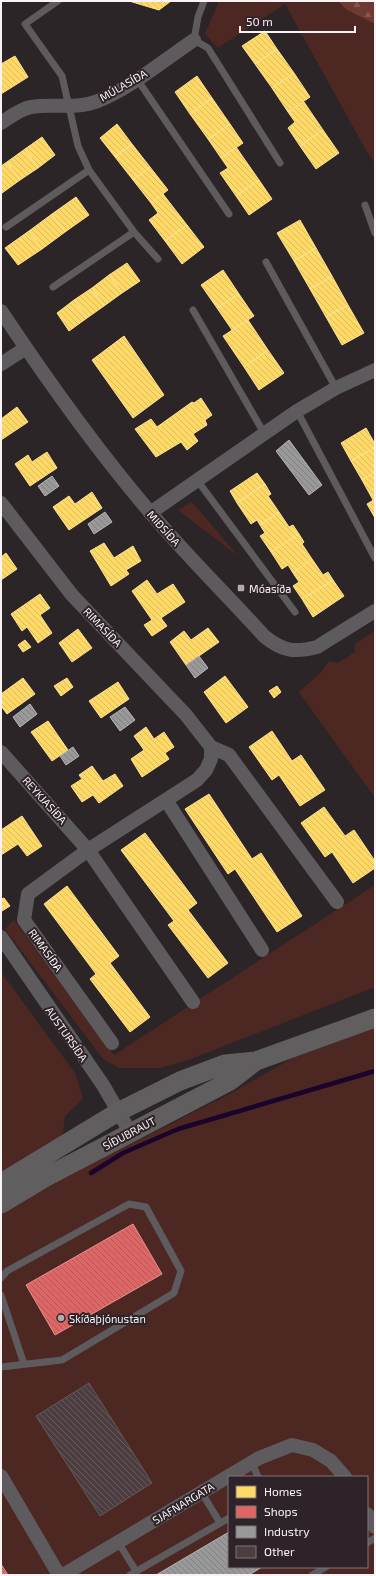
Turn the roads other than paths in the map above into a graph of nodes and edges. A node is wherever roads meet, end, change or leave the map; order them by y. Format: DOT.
graph roads {
  1 [pos="58,1"];
  2 [pos="204,1"];
  3 [pos="194,40"];
  4 [pos="137,79"];
  5 [pos="68,107"];
  6 [pos="1,123"];
  7 [pos="280,163"];
  8 [pos="89,170"];
  9 [pos="365,205"];
  10 [pos="229,214"];
  11 [pos="6,227"];
  12 [pos="134,232"];
  13 [pos="375,234"];
  14 [pos="158,259"];
  15 [pos="266,262"];
  16 [pos="53,287"];
  17 [pos="193,310"];
  18 [pos="1,311"];
  19 [pos="26,348"];
  20 [pos="1,364"];
  21 [pos="375,370"];
  22 [pos="336,388"];
  23 [pos="297,411"];
  24 [pos="264,433"];
  25 [pos="197,480"];
  26 [pos="1,503"];
  27 [pos="150,513"];
  28 [pos="375,558"];
  29 [pos="375,611"];
  30 [pos="295,612"];
  31 [pos="211,747"];
  32 [pos="1,752"];
  33 [pos="166,800"];
  34 [pos="88,850"];
  35 [pos="337,902"];
  36 [pos="1,937"];
  37 [pos="262,950"];
  38 [pos="193,1002"];
  39 [pos="375,1018"];
  40 [pos="112,1043"];
  41 [pos="256,1061"];
  42 [pos="118,1112"];
  43 [pos="130,1132"];
  44 [pos="1,1182"];
  45 [pos="1,1204"];
  46 [pos="1,1278"];
  47 [pos="1,1295"];
  48 [pos="24,1364"];
  49 [pos="1,1367"];
  50 [pos="252,1463"];
  51 [pos="230,1476"];
  52 [pos="258,1476"];
  53 [pos="344,1476"];
  54 [pos="228,1477"];
  55 [pos="1,1478"];
  56 [pos="202,1493"];
  57 [pos="368,1516"];
  58 [pos="228,1519"];
  59 [pos="220,1523"];
  60 [pos="375,1527"];
  61 [pos="118,1542"];
  62 [pos="324,1568"];
  63 [pos="133,1573"];
  64 [pos="59,1575"];
  65 [pos="63,1575"];
  66 [pos="312,1575"];
  1 -- 5 [label="lane"];
  2 -- 3 [label="lane"];
  3 -- 4 [label="street, MÚLASÍÐA"];
  3 -- 7 [label="lane"];
  4 -- 5 [label="street, MÚLASÍÐA"];
  4 -- 10 [label="lane"];
  5 -- 6 [label="street, MÚLASÍÐA"];
  5 -- 8 [label="lane"];
  8 -- 11 [label="lane"];
  8 -- 12 [label="lane"];
  9 -- 13 [label="lane"];
  12 -- 14 [label="lane"];
  12 -- 16 [label="lane"];
  15 -- 22 [label="lane"];
  17 -- 24 [label="lane"];
  18 -- 19 [label="street, MIÐSÍÐA"];
  19 -- 20 [label="street"];
  19 -- 27 [label="street, MIÐSÍÐA"];
  21 -- 22 [label="street"];
  22 -- 23 [label="street"];
  23 -- 24 [label="street"];
  23 -- 28 [label="lane"];
  24 -- 25 [label="street"];
  25 -- 27 [label="street"];
  25 -- 30 [label="lane"];
  26 -- 31 [label="street, RIMASÍÐA"];
  27 -- 29 [label="street, MIÐSÍÐA"];
  31 -- 33 [label="street, RIMASÍÐA"];
  31 -- 35 [label="street, RIMASÍÐA"];
  32 -- 34 [label="street, REYKJASÍÐA"];
  33 -- 34 [label="street, RIMASÍÐA"];
  33 -- 37 [label="street"];
  34 -- 38 [label="street"];
  34 -- 40 [label="street, RIMASÍÐA"];
  36 -- 42 [label="street, AUSTURSÍÐA"];
  39 -- 41 [label="street, SÍÐUBRAUT"];
  41 -- 42 [label="street, SÍÐUBRAUT"];
  41 -- 43 [label="street, SÍÐUBRAUT"];
  42 -- 43 [label="street, AUSTURSÍÐA"];
  42 -- 44 [label="street, SÍÐUBRAUT"];
  43 -- 45 [label="street, SÍÐUBRAUT"];
  46 -- 48 [label="lane"];
  47 -- 48 [label="lane"];
  48 -- 49 [label="lane"];
  50 -- 51 [label="street, SJAFNARGATA"];
  50 -- 52 [label="lane"];
  50 -- 53 [label="street, SJAFNARGATA"];
  54 -- 56 [label="street, SJAFNARGATA"];
  55 -- 64 [label="street"];
  56 -- 59 [label="lane"];
  56 -- 61 [label="street, SJAFNARGATA"];
  57 -- 60 [label="street"];
  58 -- 59 [label="lane"];
  59 -- 63 [label="lane"];
  61 -- 63 [label="lane"];
  61 -- 65 [label="street, SJAFNARGATA"];
  62 -- 66 [label="lane"];
}
